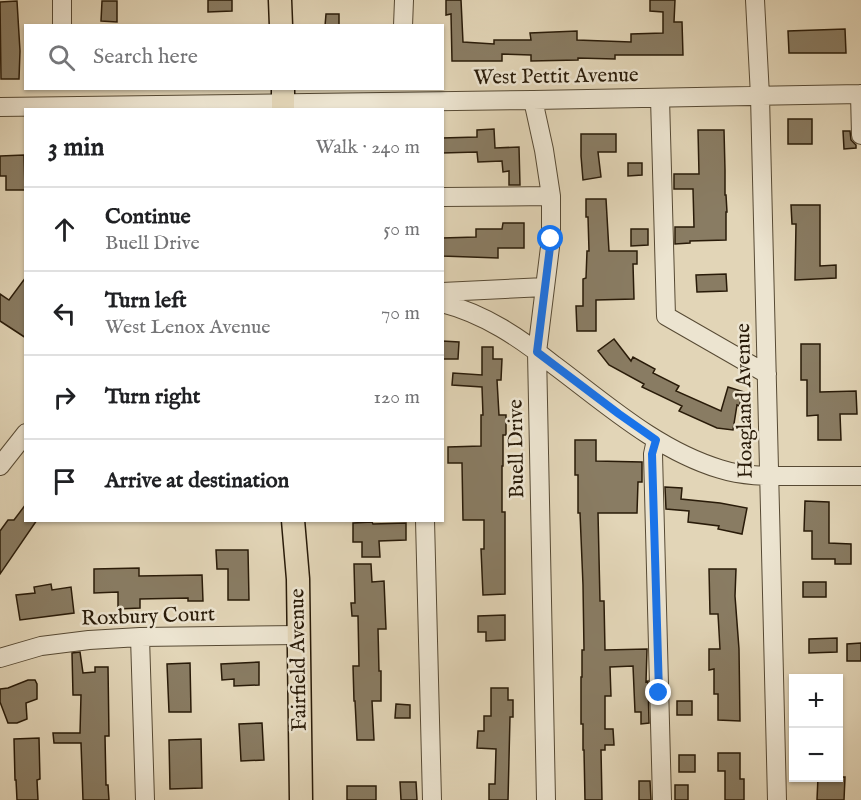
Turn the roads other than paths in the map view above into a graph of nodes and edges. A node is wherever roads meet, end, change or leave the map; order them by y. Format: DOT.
graph roads {
  1 [pos="62,0"];
  2 [pos="280,0"];
  3 [pos="404,0"];
  4 [pos="755,0"];
  5 [pos="62,24"];
  6 [pos="281,24"];
  7 [pos="403,24"];
  8 [pos="860,94"];
  9 [pos="406,95"];
  10 [pos="760,96"];
  11 [pos="64,97"];
  12 [pos="660,98"];
  13 [pos="283,100"];
  14 [pos="533,100"];
  15 [pos="0,107"];
  16 [pos="861,135"];
  17 [pos="551,196"];
  18 [pos="444,197"];
  19 [pos="545,287"];
  20 [pos="444,292"];
  21 [pos="444,304"];
  22 [pos="537,352"];
  23 [pos="767,374"];
  24 [pos="656,440"];
  25 [pos="23,442"];
  26 [pos="0,466"];
  27 [pos="770,476"];
  28 [pos="861,476"];
  29 [pos="292,522"];
  30 [pos="425,522"];
  31 [pos="299,635"];
  32 [pos="141,637"];
  33 [pos="0,658"];
  34 [pos="145,800"];
  35 [pos="302,800"];
  36 [pos="432,800"];
  37 [pos="546,800"];
  38 [pos="662,800"];
  39 [pos="777,800"];
  1 -- 5 [label="street"];
  2 -- 6 [label="main road"];
  3 -- 7 [label="street"];
  4 -- 10 [label="street, Hoagland Avenue"];
  8 -- 10 [label="street, West Pettit Avenue"];
  8 -- 16 [label="street"];
  9 -- 13 [label="street, West Pettit Avenue"];
  9 -- 14 [label="street, West Pettit Avenue"];
  10 -- 12 [label="street, West Pettit Avenue"];
  10 -- 23 [label="street, Hoagland Avenue"];
  11 -- 13 [label="street, West Pettit Avenue"];
  11 -- 15 [label="street, West Pettit Avenue"];
  12 -- 14 [label="street, West Pettit Avenue"];
  12 -- 23 [label="street"];
  14 -- 17 [label="street, Buell Drive"];
  17 -- 18 [label="street"];
  17 -- 19 [label="street, Buell Drive"];
  19 -- 20 [label="street"];
  19 -- 22 [label="street, Buell Drive"];
  21 -- 22 [label="street"];
  22 -- 24 [label="street"];
  22 -- 37 [label="street, Buell Drive"];
  23 -- 27 [label="street, Hoagland Avenue"];
  24 -- 27 [label="street"];
  24 -- 38 [label="street"];
  25 -- 26 [label="street"];
  27 -- 28 [label="street"];
  27 -- 39 [label="street, Hoagland Avenue"];
  29 -- 31 [label="main road, Fairfield Avenue"];
  30 -- 36 [label="street"];
  31 -- 32 [label="street, Roxbury Court"];
  31 -- 35 [label="main road, Fairfield Avenue"];
  32 -- 33 [label="street, Roxbury Court"];
  32 -- 34 [label="street"];
}
